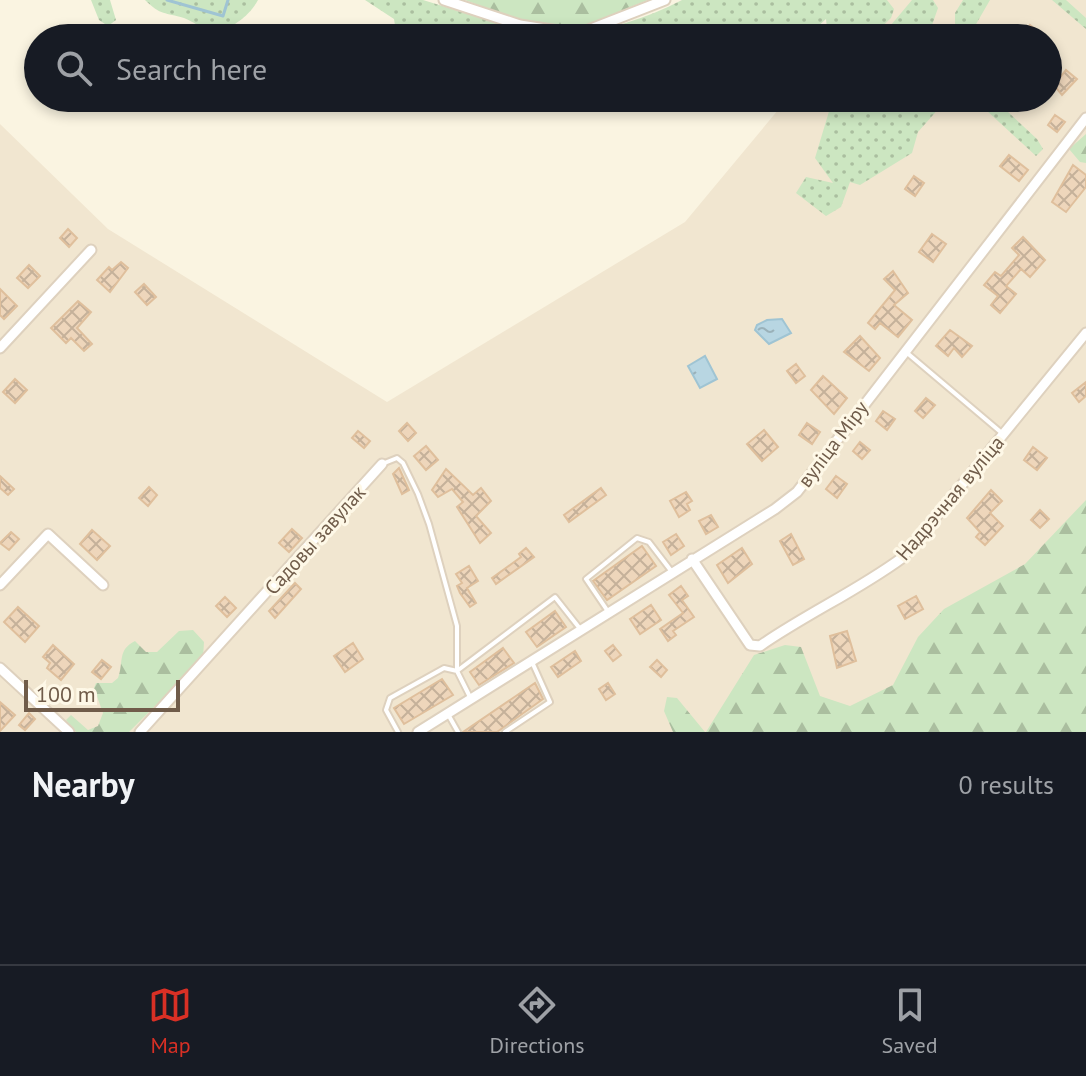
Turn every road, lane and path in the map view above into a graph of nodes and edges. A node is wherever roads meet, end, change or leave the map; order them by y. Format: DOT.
graph roads {
  1 [pos="444,0"];
  2 [pos="665,0"];
  3 [pos="517,24"];
  4 [pos="604,24"];
  5 [pos="1086,118"];
  6 [pos="91,250"];
  7 [pos="1086,333"];
  8 [pos="0,348"];
  9 [pos="904,351"];
  10 [pos="1003,434"];
  11 [pos="382,464"];
  12 [pos="692,559"];
  13 [pos="672,572"];
  14 [pos="0,585"];
  15 [pos="103,585"];
  16 [pos="609,613"];
  17 [pos="581,630"];
  18 [pos="532,662"];
  19 [pos="0,668"];
  20 [pos="457,671"];
  21 [pos="473,701"];
  22 [pos="449,716"];
  23 [pos="69,732"];
  24 [pos="140,732"];
  25 [pos="398,732"];
  26 [pos="418,732"];
  27 [pos="458,732"];
  28 [pos="505,732"];
  1 -- 3 [label="street"];
  2 -- 4 [label="street"];
  5 -- 9 [label="street, вуліца Міру"];
  6 -- 8 [label="street"];
  7 -- 10 [label="street, Надрэчная вуліца"];
  9 -- 10 [label="lane"];
  9 -- 12 [label="street, вуліца Міру"];
  10 -- 12 [label="street, Надрэчная вуліца"];
  11 -- 20 [label="lane"];
  11 -- 24 [label="street, Садовы завулак"];
  12 -- 13 [label="street, вуліца Міру"];
  13 -- 16 [label="street, вуліца Міру"];
  13 -- 16 [label="lane"];
  14 -- 15 [label="street"];
  16 -- 17 [label="street, вуліца Міру"];
  17 -- 18 [label="street, вуліца Міру"];
  17 -- 20 [label="lane"];
  18 -- 21 [label="street, вуліца Міру"];
  18 -- 28 [label="lane"];
  19 -- 23 [label="street"];
  20 -- 21 [label="lane"];
  20 -- 25 [label="lane"];
  21 -- 22 [label="street, вуліца Міру"];
  22 -- 26 [label="street, вуліца Міру"];
  22 -- 27 [label="lane"];
}
